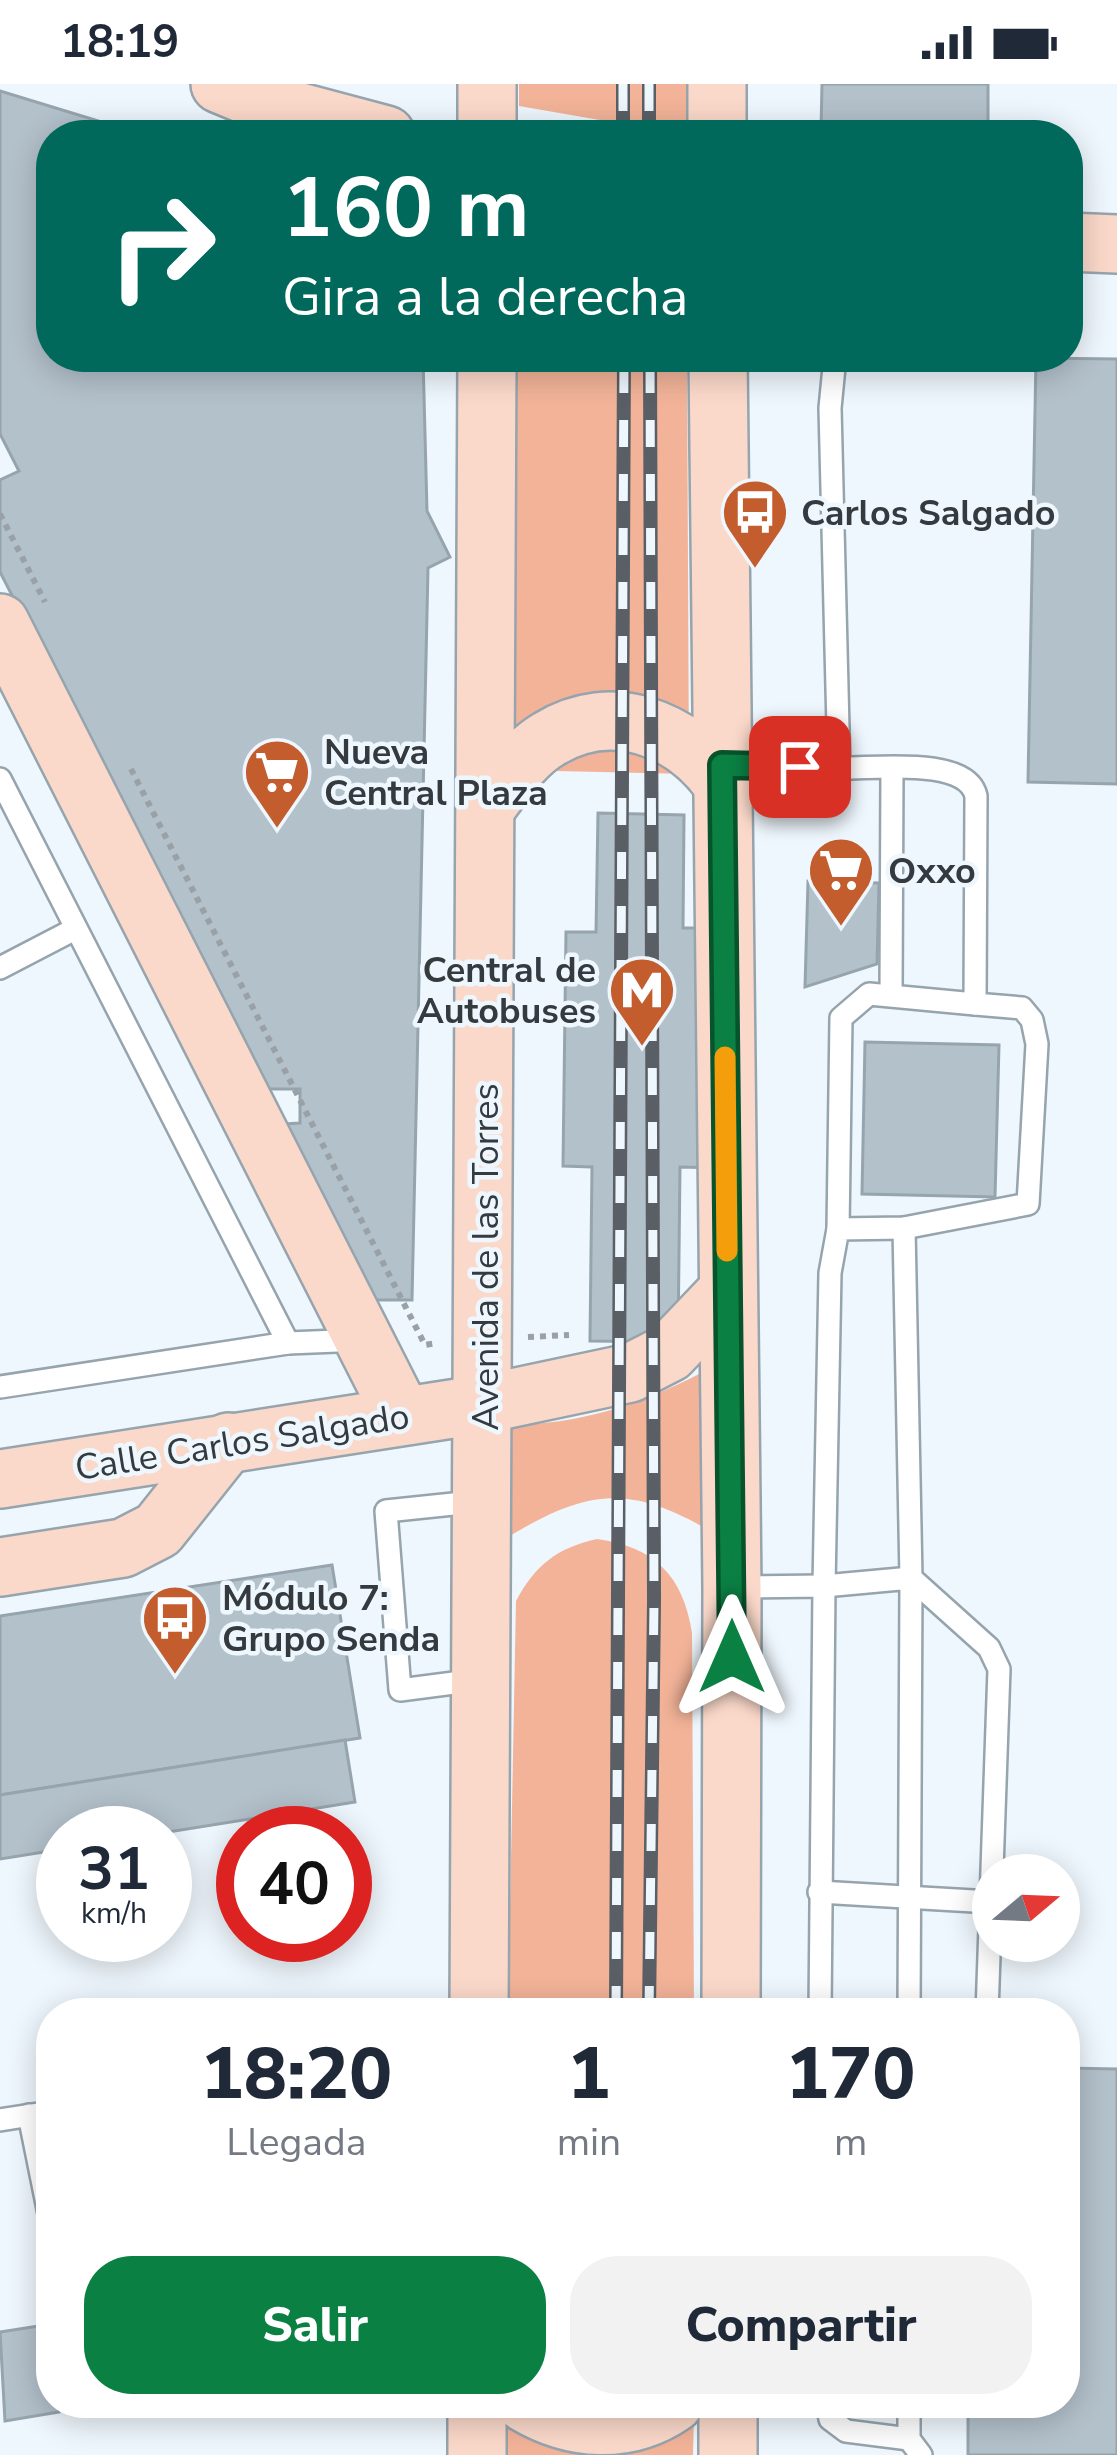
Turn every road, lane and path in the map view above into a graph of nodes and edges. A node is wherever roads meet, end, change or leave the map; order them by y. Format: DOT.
graph roads {
  1 [pos="220,84"];
  2 [pos="487,84"];
  3 [pos="717,84"];
  4 [pos="330,120"];
  5 [pos="487,120"];
  6 [pos="717,120"];
  7 [pos="1083,243"];
  8 [pos="1117,244"];
  9 [pos="487,372"];
  10 [pos="718,372"];
  11 [pos="834,372"];
  12 [pos="0,514"];
  13 [pos="27,622"];
  14 [pos="120,748"];
  15 [pos="838,768"];
  16 [pos="892,769"];
  17 [pos="722,774"];
  18 [pos="0,779"];
  19 [pos="486,807"];
  20 [pos="75,929"];
  21 [pos="0,968"];
  22 [pos="891,994"];
  23 [pos="975,1004"];
  24 [pos="904,1228"];
  25 [pos="838,1229"];
  26 [pos="728,1292"];
  27 [pos="485,1339"];
  28 [pos="364,1340"];
  29 [pos="288,1343"];
  30 [pos="0,1387"];
  31 [pos="484,1404"];
  32 [pos="402,1415"];
  33 [pos="228,1442"];
  34 [pos="0,1479"];
  35 [pos="484,1501"];
  36 [pos="0,1567"];
  37 [pos="910,1578"];
  38 [pos="824,1586"];
  39 [pos="732,1588"];
  40 [pos="483,1679"];
  41 [pos="992,1854"];
  42 [pos="819,1892"];
  43 [pos="909,1897"];
  44 [pos="972,1901"];
  45 [pos="989,1962"];
  46 [pos="479,1998"];
  47 [pos="731,1998"];
  48 [pos="820,1998"];
  49 [pos="909,1998"];
  50 [pos="988,1998"];
  51 [pos="36,2115"];
  52 [pos="0,2120"];
  53 [pos="477,2418"];
  54 [pos="557,2418"];
  55 [pos="644,2418"];
  56 [pos="728,2418"];
  57 [pos="830,2418"];
  58 [pos="915,2447"];
  59 [pos="477,2455"];
  60 [pos="728,2455"];
  1 -- 4 [label="street"];
  2 -- 5 [label="street"];
  3 -- 6 [label="street"];
  7 -- 8 [label="street"];
  9 -- 19 [label="street, Avenida de las Torres"];
  10 -- 17 [label="street"];
  11 -- 15 [label="lane"];
  12 -- 13 [label="path"];
  13 -- 28 [label="street"];
  14 -- 27 [label="path"];
  15 -- 16 [label="lane"];
  15 -- 17 [label="lane"];
  16 -- 22 [label="lane"];
  16 -- 23 [label="lane"];
  17 -- 19 [label="street"];
  17 -- 26 [label="street"];
  18 -- 20 [label="lane"];
  19 -- 27 [label="street, Avenida de las Torres"];
  20 -- 21 [label="lane"];
  20 -- 29 [label="lane"];
  22 -- 23 [label="lane"];
  22 -- 25 [label="lane"];
  23 -- 24 [label="lane"];
  24 -- 25 [label="lane"];
  24 -- 37 [label="lane"];
  25 -- 38 [label="lane"];
  26 -- 31 [label="street, Calle Carlos Salgado"];
  26 -- 39 [label="street"];
  27 -- 31 [label="street, Avenida de las Torres"];
  28 -- 29 [label="lane"];
  28 -- 32 [label="street"];
  29 -- 30 [label="lane"];
  31 -- 32 [label="street, Calle Carlos Salgado"];
  31 -- 35 [label="street, Avenida de las Torres"];
  32 -- 33 [label="street, Calle Carlos Salgado"];
  33 -- 34 [label="street, Calle Carlos Salgado"];
  33 -- 36 [label="street"];
  35 -- 40 [label="street, Avenida de las Torres"];
  35 -- 40 [label="lane"];
  37 -- 38 [label="lane"];
  37 -- 41 [label="lane"];
  37 -- 43 [label="lane"];
  38 -- 39 [label="lane"];
  38 -- 42 [label="lane"];
  39 -- 47 [label="street"];
  40 -- 46 [label="street, Avenida de las Torres"];
  42 -- 43 [label="lane"];
  42 -- 48 [label="lane"];
  43 -- 44 [label="lane"];
  43 -- 49 [label="lane"];
  45 -- 50 [label="lane"];
  51 -- 52 [label="lane"];
  53 -- 59 [label="street"];
  54 -- 55 [label="street"];
  56 -- 60 [label="street"];
  57 -- 58 [label="lane"];
}
